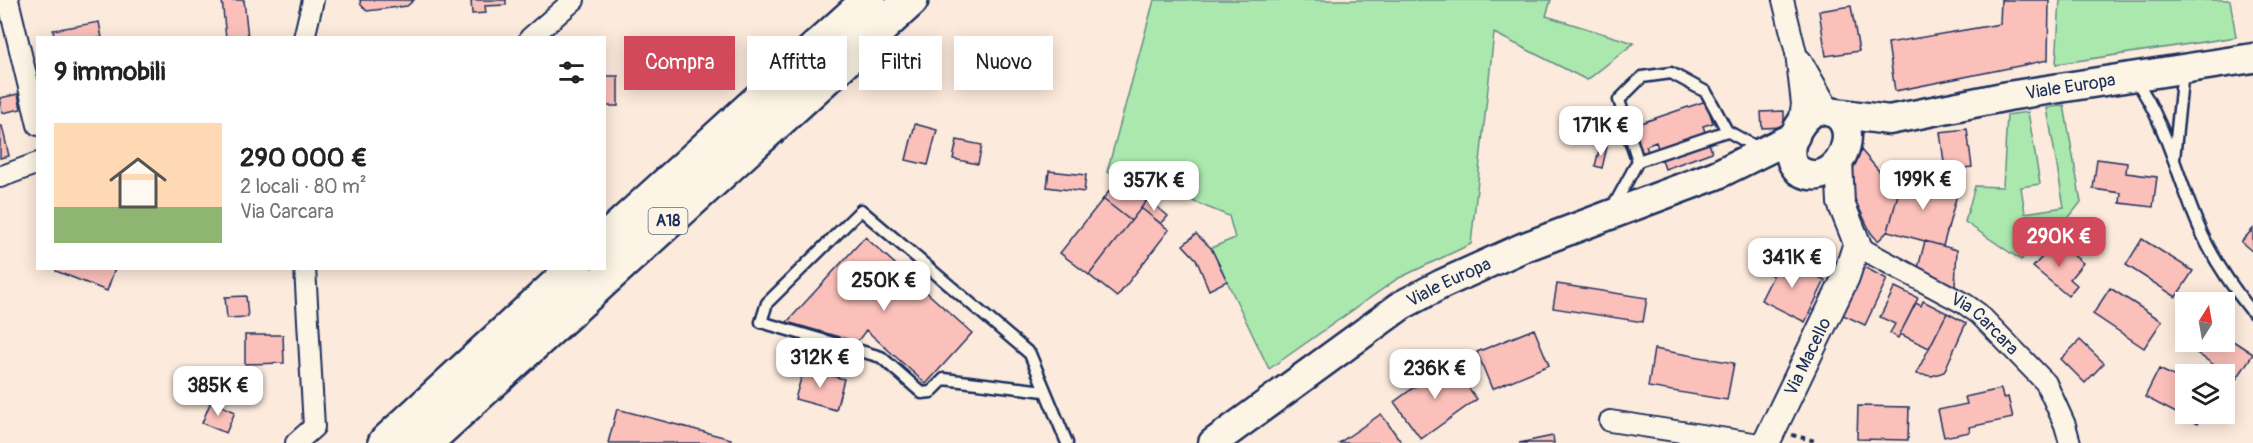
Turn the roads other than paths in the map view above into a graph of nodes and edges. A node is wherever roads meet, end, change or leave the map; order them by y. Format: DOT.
graph roads {
  1 [pos="8,0"];
  2 [pos="313,0"];
  3 [pos="868,0"];
  4 [pos="891,0"];
  5 [pos="911,0"];
  6 [pos="1783,0"];
  7 [pos="566,3"];
  8 [pos="304,36"];
  9 [pos="532,36"];
  10 [pos="1796,53"];
  11 [pos="2253,58"];
  12 [pos="2183,69"];
  13 [pos="2133,76"];
  14 [pos="1833,112"];
  15 [pos="36,117"];
  16 [pos="1889,120"];
  17 [pos="1727,131"];
  18 [pos="1796,133"];
  19 [pos="1765,152"];
  20 [pos="1842,155"];
  21 [pos="1638,162"];
  22 [pos="2173,162"];
  23 [pos="36,164"];
  24 [pos="1803,173"];
  25 [pos="1716,175"];
  26 [pos="0,177"];
  27 [pos="1841,204"];
  28 [pos="1608,217"];
  29 [pos="606,239"];
  30 [pos="1857,243"];
  31 [pos="606,258"];
  32 [pos="305,270"];
  33 [pos="573,270"];
  34 [pos="594,270"];
  35 [pos="2253,313"];
  36 [pos="1044,391"];
  37 [pos="1610,421"];
  38 [pos="1776,438"];
  39 [pos="296,443"];
  40 [pos="385,443"];
  41 [pos="404,443"];
  42 [pos="425,443"];
  43 [pos="1067,443"];
  44 [pos="1213,443"];
  45 [pos="1753,443"];
  46 [pos="2070,443"];
  1 -- 15 [label="street"];
  2 -- 8 [label="street"];
  3 -- 29 [label="highway, A18"];
  4 -- 31 [label="highway"];
  5 -- 42 [label="highway, A18"];
  6 -- 10 [label="street"];
  7 -- 9 [label="street"];
  10 -- 14 [label="street"];
  10 -- 18 [label="street"];
  11 -- 12 [label="main road, Viale Europa"];
  12 -- 13 [label="main road, Viale Europa"];
  12 -- 22 [label="lane"];
  13 -- 16 [label="main road, Viale Europa"];
  13 -- 22 [label="lane"];
  14 -- 16 [label="main road"];
  14 -- 18 [label="main road"];
  14 -- 20 [label="main road"];
  16 -- 20 [label="main road"];
  17 -- 19 [label="lane"];
  17 -- 21 [label="lane"];
  17 -- 21 [label="lane"];
  18 -- 19 [label="main road"];
  18 -- 24 [label="main road"];
  19 -- 25 [label="main road"];
  20 -- 24 [label="main road"];
  20 -- 27 [label="street"];
  21 -- 28 [label="lane"];
  22 -- 35 [label="lane"];
  23 -- 26 [label="street"];
  24 -- 25 [label="main road"];
  24 -- 27 [label="street"];
  25 -- 28 [label="main road, Viale Europa"];
  27 -- 30 [label="street"];
  28 -- 44 [label="main road, Viale Europa"];
  30 -- 38 [label="street, Via Macello"];
  30 -- 46 [label="street, Via Carcara"];
  32 -- 39 [label="street"];
  33 -- 40 [label="highway"];
  34 -- 41 [label="highway"];
  36 -- 36 [label="lane"];
  36 -- 43 [label="lane"];
  37 -- 45 [label="street"];
}
